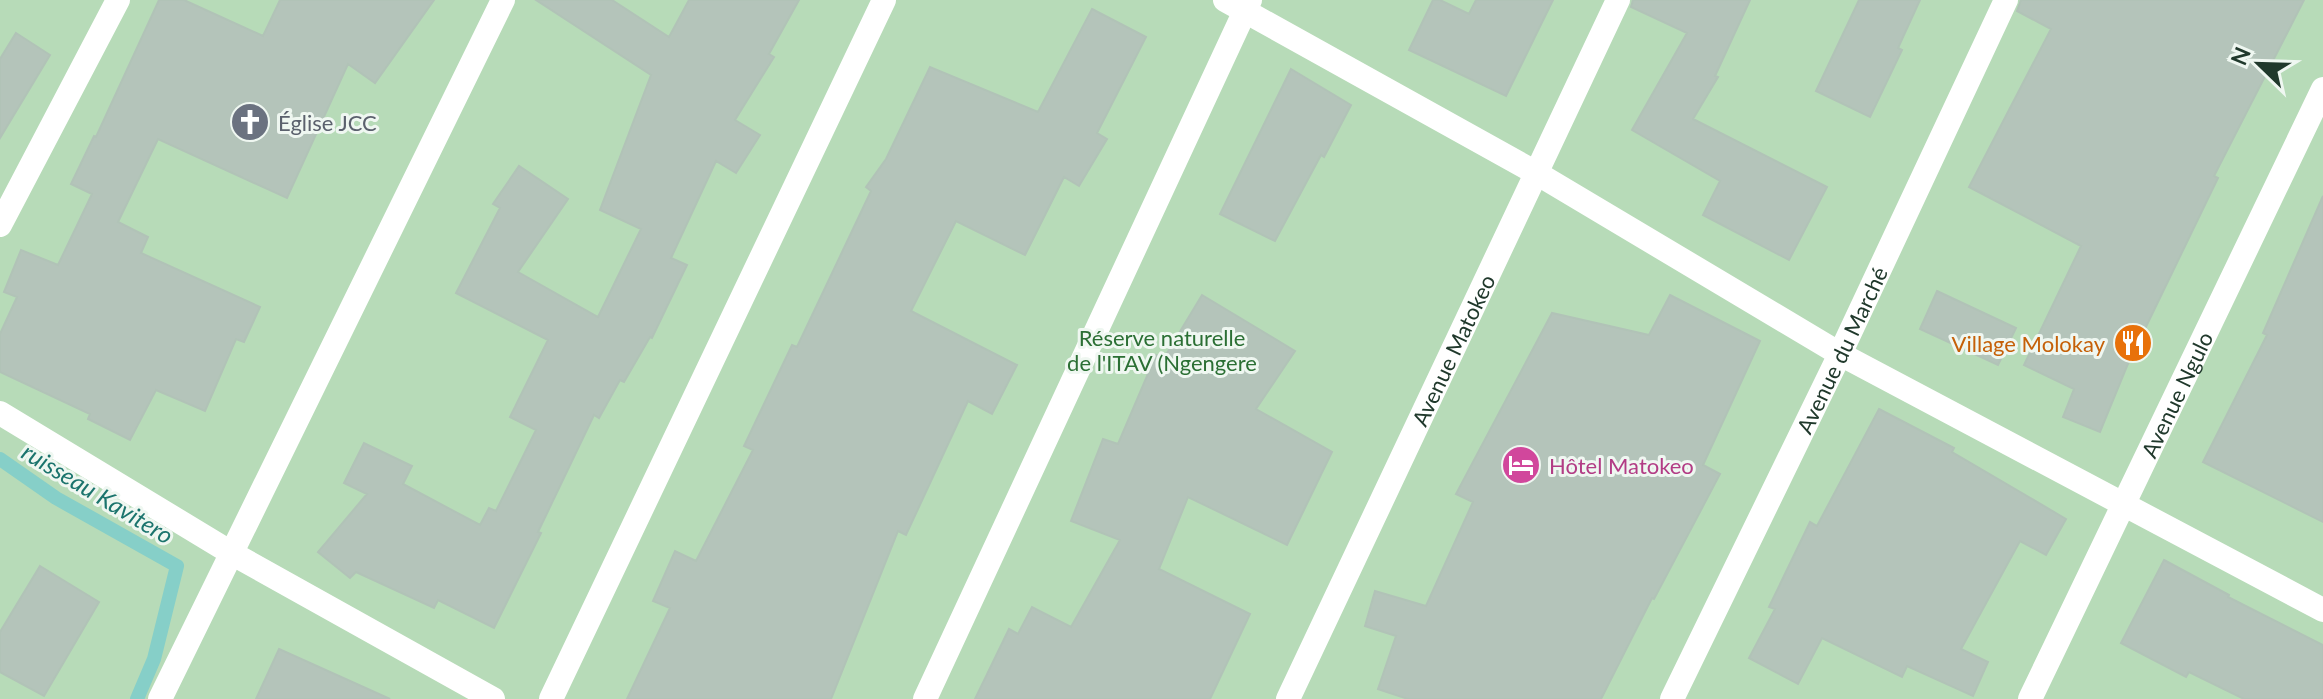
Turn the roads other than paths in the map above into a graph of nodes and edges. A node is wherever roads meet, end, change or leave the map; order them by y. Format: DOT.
graph roads {
  1 [pos="118,0"];
  2 [pos="503,0"];
  3 [pos="884,0"];
  4 [pos="1618,0"];
  5 [pos="2006,0"];
  6 [pos="1240,4"];
  7 [pos="2323,89"];
  8 [pos="1538,174"];
  9 [pos="0,225"];
  10 [pos="1840,354"];
  11 [pos="0,413"];
  12 [pos="2122,505"];
  13 [pos="233,554"];
  14 [pos="2323,610"];
  15 [pos="160,699"];
  16 [pos="493,699"];
  17 [pos="551,699"];
  18 [pos="925,699"];
  19 [pos="1288,699"];
  20 [pos="1672,699"];
  21 [pos="2030,699"];
  1 -- 9 [label="street"];
  2 -- 13 [label="street"];
  3 -- 17 [label="street"];
  4 -- 8 [label="street, Avenue Matokeo"];
  5 -- 10 [label="street, Avenue du Marché"];
  6 -- 8 [label="street"];
  6 -- 18 [label="street"];
  7 -- 12 [label="street, Avenue Ngulo"];
  8 -- 10 [label="street"];
  8 -- 19 [label="street, Avenue Matokeo"];
  10 -- 12 [label="street"];
  10 -- 20 [label="street, Avenue du Marché"];
  11 -- 13 [label="street"];
  12 -- 14 [label="street"];
  12 -- 21 [label="street, Avenue Ngulo"];
  13 -- 15 [label="street"];
  13 -- 16 [label="street"];
}
